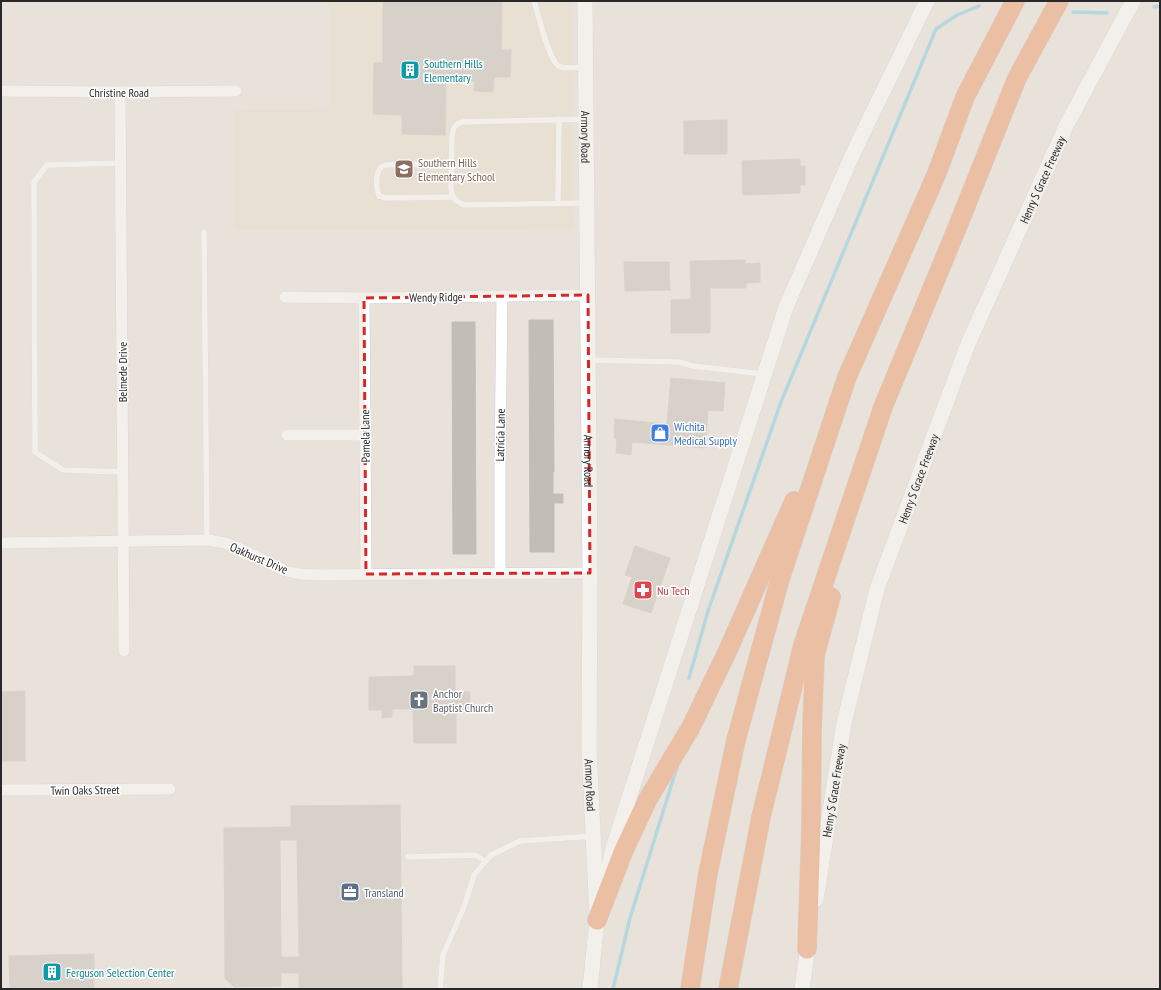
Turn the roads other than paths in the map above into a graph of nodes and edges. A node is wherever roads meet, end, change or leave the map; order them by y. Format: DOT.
graph roads {
  1 [pos="534,1"];
  2 [pos="585,1"];
  3 [pos="927,1"];
  4 [pos="1007,1"];
  5 [pos="1015,1"];
  6 [pos="1059,1"];
  7 [pos="1066,1"];
  8 [pos="1133,1"];
  9 [pos="586,67"];
  10 [pos="1017,78"];
  11 [pos="1,91"];
  12 [pos="236,91"];
  13 [pos="120,92"];
  14 [pos="965,97"];
  15 [pos="559,119"];
  16 [pos="586,119"];
  17 [pos="121,163"];
  18 [pos="451,163"];
  19 [pos="452,197"];
  20 [pos="558,203"];
  21 [pos="586,203"];
  22 [pos="204,232"];
  23 [pos="588,295"];
  24 [pos="502,296"];
  25 [pos="285,297"];
  26 [pos="364,298"];
  27 [pos="588,360"];
  28 [pos="764,374"];
  29 [pos="847,377"];
  30 [pos="883,407"];
  31 [pos="287,435"];
  32 [pos="365,435"];
  33 [pos="123,472"];
  34 [pos="207,540"];
  35 [pos="123,542"];
  36 [pos="1,543"];
  37 [pos="590,573"];
  38 [pos="366,574"];
  39 [pos="500,574"];
  40 [pos="124,651"];
  41 [pos="170,789"];
  42 [pos="1,790"];
  43 [pos="594,836"];
  44 [pos="408,857"];
  45 [pos="485,861"];
  46 [pos="597,920"];
  47 [pos="807,949"];
  48 [pos="440,989"];
  49 [pos="590,989"];
  50 [pos="690,989"];
  51 [pos="728,989"];
  52 [pos="802,989"];
  1 -- 9 [label="lane"];
  2 -- 9 [label="street, Armory Road"];
  3 -- 28 [label="street"];
  4 -- 14 [label="highway"];
  5 -- 14 [label="highway"];
  6 -- 10 [label="highway"];
  7 -- 10 [label="highway"];
  8 -- 47 [label="street, Henry S Grace Freeway"];
  9 -- 16 [label="street, Armory Road"];
  10 -- 30 [label="highway"];
  11 -- 13 [label="street, Christine Road"];
  12 -- 13 [label="street, Christine Road"];
  13 -- 17 [label="street, Belmede Drive"];
  14 -- 29 [label="highway"];
  15 -- 16 [label="lane"];
  15 -- 18 [label="lane"];
  15 -- 20 [label="lane"];
  16 -- 21 [label="street, Armory Road"];
  17 -- 33 [label="street, Belmede Drive"];
  17 -- 33 [label="lane"];
  18 -- 19 [label="lane"];
  18 -- 19 [label="lane"];
  19 -- 20 [label="lane"];
  20 -- 21 [label="lane"];
  21 -- 23 [label="street, Armory Road"];
  22 -- 34 [label="lane"];
  23 -- 24 [label="street, Wendy Ridge"];
  23 -- 27 [label="street, Armory Road"];
  24 -- 26 [label="street, Wendy Ridge"];
  24 -- 39 [label="street, Latricia Lane"];
  25 -- 26 [label="street, Wendy Ridge"];
  26 -- 32 [label="street, Pamela Lane"];
  27 -- 28 [label="lane"];
  27 -- 37 [label="street, Armory Road"];
  28 -- 46 [label="street"];
  29 -- 46 [label="highway"];
  29 -- 50 [label="highway"];
  30 -- 47 [label="highway"];
  30 -- 51 [label="highway"];
  31 -- 32 [label="street"];
  32 -- 38 [label="street, Pamela Lane"];
  33 -- 35 [label="street, Belmede Drive"];
  34 -- 35 [label="street, Oakhurst Drive"];
  34 -- 38 [label="street, Oakhurst Drive"];
  35 -- 36 [label="street, Oakhurst Drive"];
  35 -- 40 [label="street, Belmede Drive"];
  37 -- 39 [label="street, Oakhurst Drive"];
  37 -- 43 [label="street, Armory Road"];
  38 -- 39 [label="street, Oakhurst Drive"];
  41 -- 42 [label="street, Twin Oaks Street"];
  43 -- 45 [label="lane"];
  43 -- 46 [label="street, Armory Road"];
  44 -- 45 [label="lane"];
  45 -- 48 [label="lane"];
  46 -- 49 [label="street"];
  47 -- 52 [label="street, Henry S Grace Freeway"];
}
